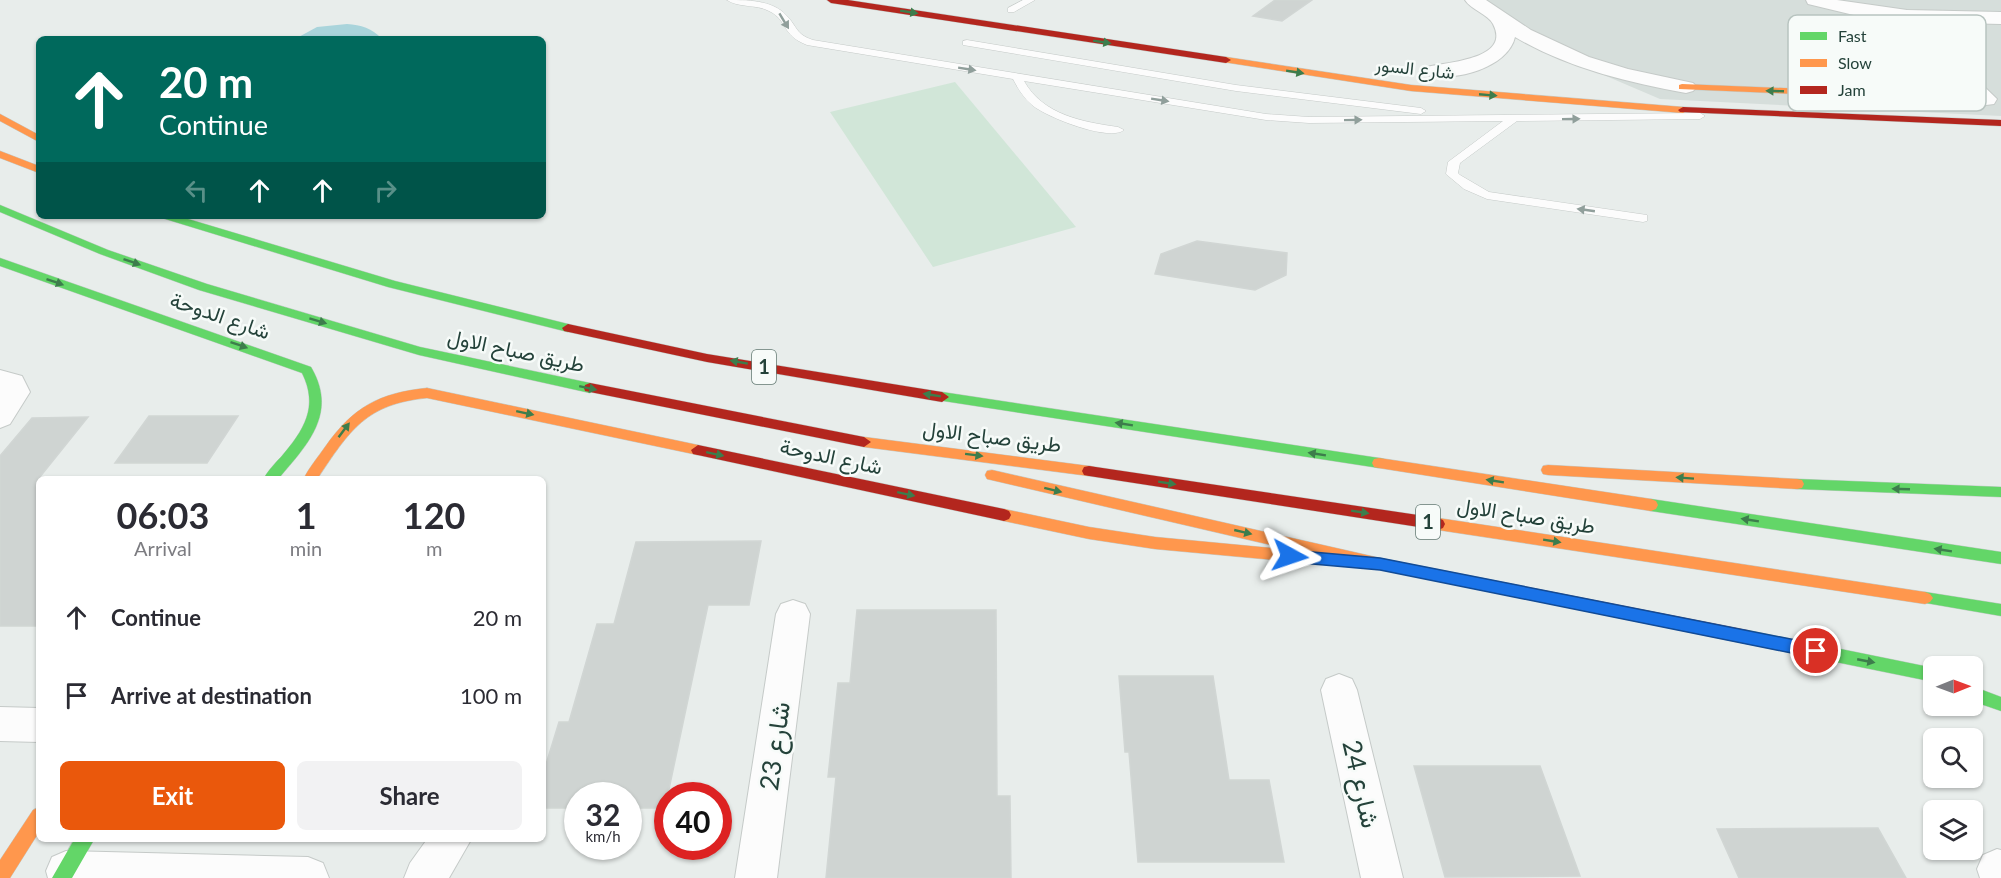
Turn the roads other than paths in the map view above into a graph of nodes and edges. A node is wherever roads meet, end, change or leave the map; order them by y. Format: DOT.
graph roads {
  1 [pos="732,0"];
  2 [pos="831,0"];
  3 [pos="1474,0"];
  4 [pos="1815,0"];
  5 [pos="1010,6"];
  6 [pos="1032,7"];
  7 [pos="1884,15"];
  8 [pos="1986,18"];
  9 [pos="2001,18"];
  10 [pos="1502,21"];
  11 [pos="967,43"];
  12 [pos="1429,71"];
  13 [pos="1485,76"];
  14 [pos="1017,77"];
  15 [pos="1602,83"];
  16 [pos="1686,87"];
  17 [pos="1788,91"];
  18 [pos="1771,115"];
  19 [pos="0,117"];
  20 [pos="1475,118"];
  21 [pos="1513,119"];
  22 [pos="2001,123"];
  23 [pos="1118,130"];
  24 [pos="36,137"];
  25 [pos="0,153"];
  26 [pos="36,169"];
  27 [pos="0,208"];
  28 [pos="1644,218"];
  29 [pos="176,219"];
  30 [pos="35,239"];
  31 [pos="104,252"];
  32 [pos="0,262"];
  33 [pos="0,380"];
  34 [pos="0,417"];
  35 [pos="853,441"];
  36 [pos="1375,463"];
  37 [pos="1502,467"];
  38 [pos="1537,469"];
  39 [pos="273,476"];
  40 [pos="312,476"];
  41 [pos="2001,492"];
  42 [pos="2001,558"];
  43 [pos="1380,564"];
  44 [pos="2001,610"];
  45 [pos="794,614"];
  46 [pos="1923,674"];
  47 [pos="1983,685"];
  48 [pos="2001,689"];
  49 [pos="1340,690"];
  50 [pos="1983,697"];
  51 [pos="2001,704"];
  52 [pos="0,724"];
  53 [pos="36,725"];
  54 [pos="36,821"];
  55 [pos="449,842"];
  56 [pos="71,863"];
  57 [pos="0,877"];
  58 [pos="308,878"];
  59 [pos="425,878"];
  60 [pos="756,878"];
  61 [pos="1382,878"];
  1 -- 14 [label="lane, one-way"];
  2 -- 18 [label="main road, شارع السور, one-way"];
  3 -- 10 [label="street"];
  4 -- 7 [label="street"];
  5 -- 6 [label="main road"];
  8 -- 9 [label="street"];
  10 -- 12 [label="street"];
  10 -- 16 [label="street"];
  11 -- 20 [label="lane"];
  12 -- 13 [label="main road, شارع السور"];
  14 -- 20 [label="lane, one-way"];
  14 -- 23 [label="lane"];
  15 -- 16 [label="main road"];
  17 -- 16 [label="main road, one-way"];
  21 -- 18 [label="lane, one-way"];
  18 -- 22 [label="main road, شارع السور"];
  19 -- 24 [label="main road"];
  20 -- 21 [label="lane"];
  28 -- 21 [label="lane, one-way"];
  25 -- 26 [label="main road"];
  27 -- 31 [label="main road, طريق صباح الاول / 1"];
  36 -- 29 [label="main road, طريق صباح الاول / 1, one-way"];
  30 -- 31 [label="main road"];
  31 -- 35 [label="main road, طريق صباح الاول / 1, one-way"];
  32 -- 39 [label="main road, شارع الدوحة, one-way"];
  33 -- 34 [label="street"];
  35 -- 43 [label="main road, one-way"];
  35 -- 44 [label="main road, طريق صباح الاول / 1, one-way"];
  36 -- 37 [label="main road"];
  42 -- 36 [label="main road, طريق صباح الاول / 1, one-way"];
  41 -- 38 [label="main road, one-way"];
  40 -- 43 [label="main road, شارع الدوحة, one-way"];
  43 -- 46 [label="main road, one-way"];
  45 -- 60 [label="street, شارع 23"];
  47 -- 48 [label="main road"];
  49 -- 61 [label="street, شارع 24"];
  50 -- 51 [label="main road"];
  52 -- 53 [label="street"];
  54 -- 57 [label="main road"];
  55 -- 59 [label="street"];
  56 -- 58 [label="street"];
}
